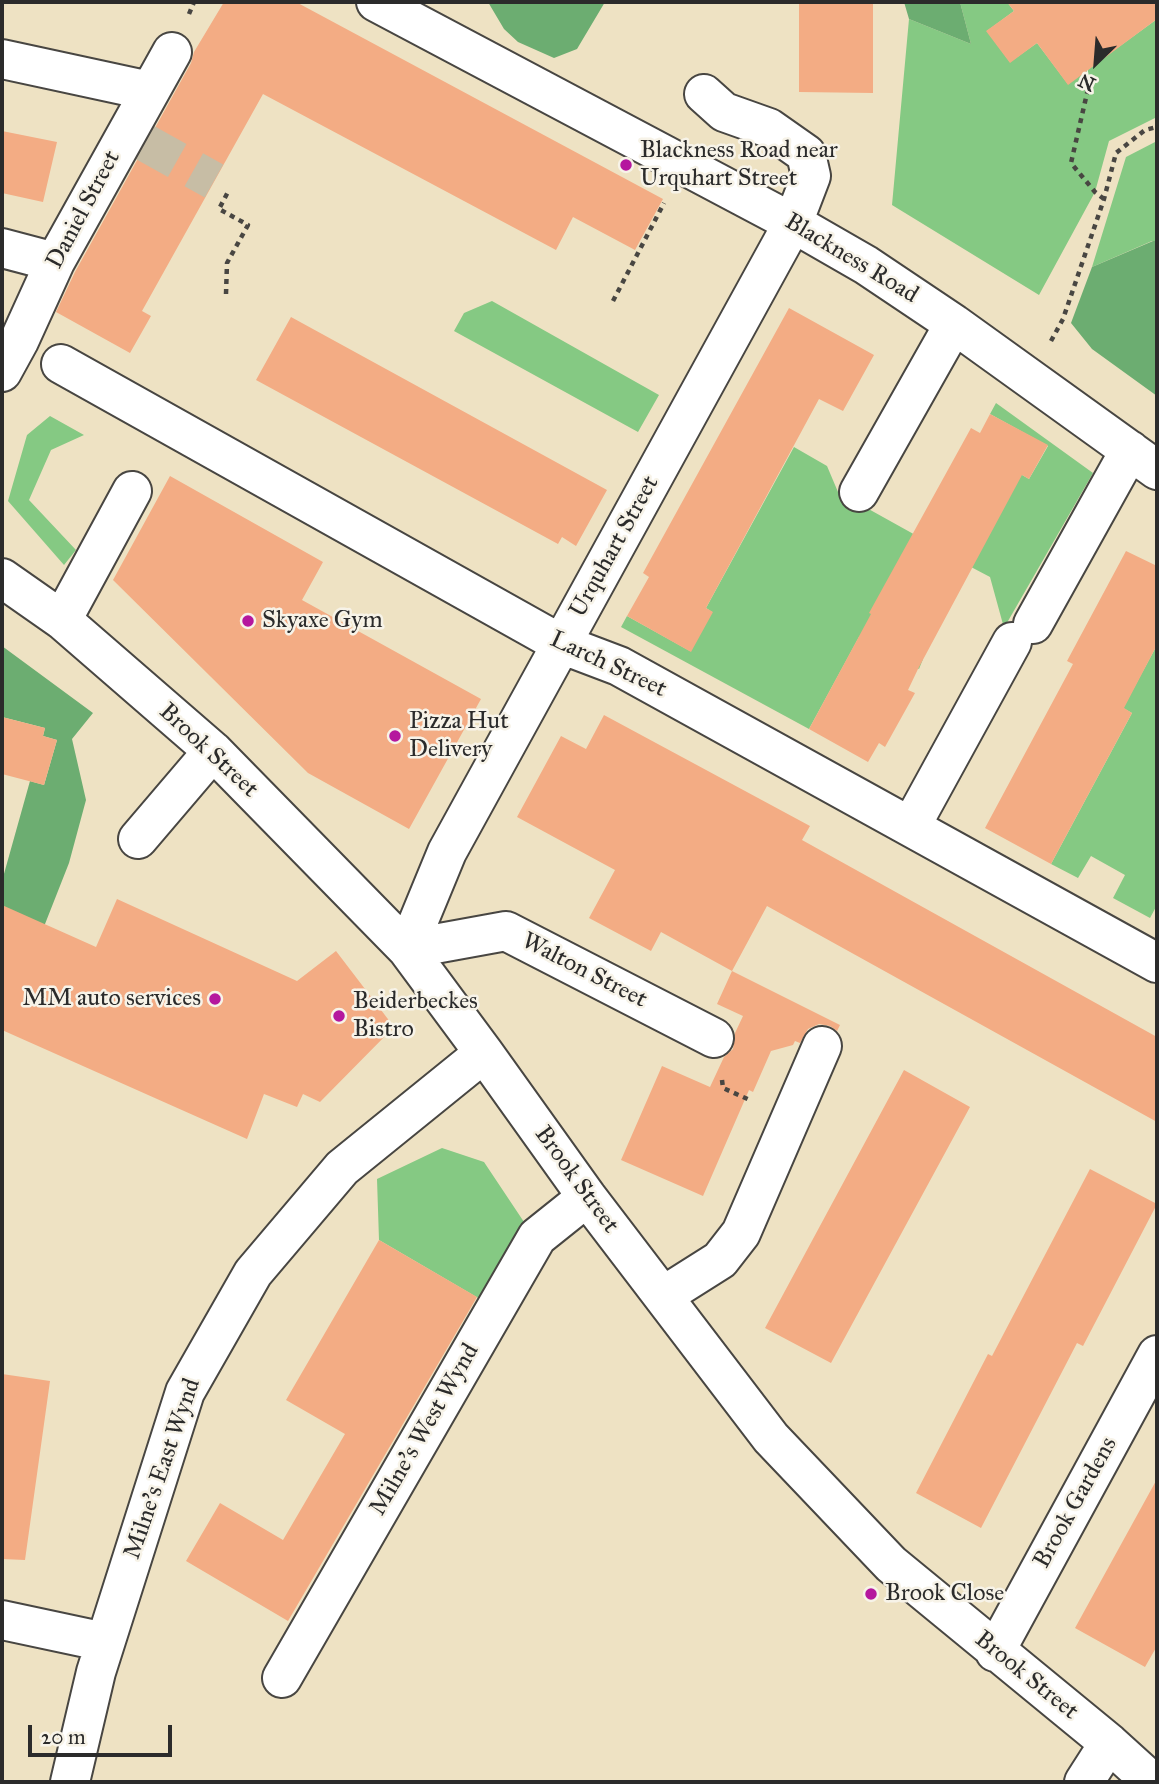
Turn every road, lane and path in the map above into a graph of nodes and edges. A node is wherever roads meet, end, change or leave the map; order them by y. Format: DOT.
graph roads {
  1 [pos="376,2"];
  2 [pos="172,52"];
  3 [pos="2,59"];
  4 [pos="1088,89"];
  5 [pos="150,91"];
  6 [pos="704,94"];
  7 [pos="1157,127"];
  8 [pos="684,165"];
  9 [pos="229,190"];
  10 [pos="1104,199"];
  11 [pos="793,223"];
  12 [pos="2,248"];
  13 [pos="55,262"];
  14 [pos="226,294"];
  15 [pos="612,301"];
  16 [pos="954,324"];
  17 [pos="61,364"];
  18 [pos="2,372"];
  19 [pos="1029,378"];
  20 [pos="1144,460"];
  21 [pos="132,491"];
  22 [pos="859,492"];
  23 [pos="2,578"];
  24 [pos="62,620"];
  25 [pos="561,645"];
  26 [pos="213,751"];
  27 [pos="911,826"];
  28 [pos="138,839"];
  29 [pos="407,949"];
  30 [pos="1157,963"];
  31 [pos="714,1038"];
  32 [pos="822,1046"];
  33 [pos="484,1053"];
  34 [pos="791,1119"];
  35 [pos="587,1197"];
  36 [pos="663,1296"];
  37 [pos="1157,1355"];
  38 [pos="2,1620"];
  39 [pos="105,1642"];
  40 [pos="995,1652"];
  41 [pos="282,1678"];
  42 [pos="1110,1743"];
  43 [pos="71,1782"];
  44 [pos="1084,1782"];
  45 [pos="1155,1782"];
  1 -- 8 [label="street, Blackness Road"];
  2 -- 5 [label="street, Daniel Street"];
  3 -- 5 [label="street"];
  4 -- 10 [label="path"];
  5 -- 13 [label="street, Daniel Street"];
  6 -- 11 [label="street, Urquhart Street"];
  7 -- 10 [label="path"];
  8 -- 11 [label="street, Blackness Road"];
  8 -- 15 [label="path"];
  9 -- 14 [label="path"];
  10 -- 19 [label="path"];
  11 -- 16 [label="street, Blackness Road"];
  11 -- 25 [label="street, Urquhart Street"];
  12 -- 13 [label="street"];
  13 -- 18 [label="street, Daniel Street"];
  16 -- 19 [label="street, Blackness Road"];
  16 -- 22 [label="street"];
  17 -- 25 [label="street, Larch Street"];
  19 -- 20 [label="street, Blackness Road"];
  20 -- 27 [label="street"];
  21 -- 24 [label="street"];
  23 -- 24 [label="street, Brook Street"];
  24 -- 26 [label="street, Brook Street"];
  25 -- 27 [label="street, Larch Street"];
  25 -- 29 [label="street, Urquhart Street"];
  26 -- 28 [label="street"];
  26 -- 29 [label="street, Brook Street"];
  27 -- 30 [label="street, Larch Street"];
  29 -- 31 [label="street, Walton Street"];
  29 -- 33 [label="street, Brook Street"];
  31 -- 34 [label="path"];
  32 -- 34 [label="street"];
  33 -- 35 [label="street, Brook Street"];
  33 -- 39 [label="street, Milne's East Wynd"];
  34 -- 36 [label="street"];
  35 -- 36 [label="street, Brook Street"];
  35 -- 41 [label="street, Milne's West Wynd"];
  36 -- 40 [label="street, Brook Street"];
  37 -- 40 [label="street, Brook Gardens"];
  38 -- 39 [label="street"];
  39 -- 43 [label="street, Milne's East Wynd"];
  40 -- 42 [label="street, Brook Street"];
  42 -- 44 [label="street"];
  42 -- 45 [label="street, Brook Street"];
}
